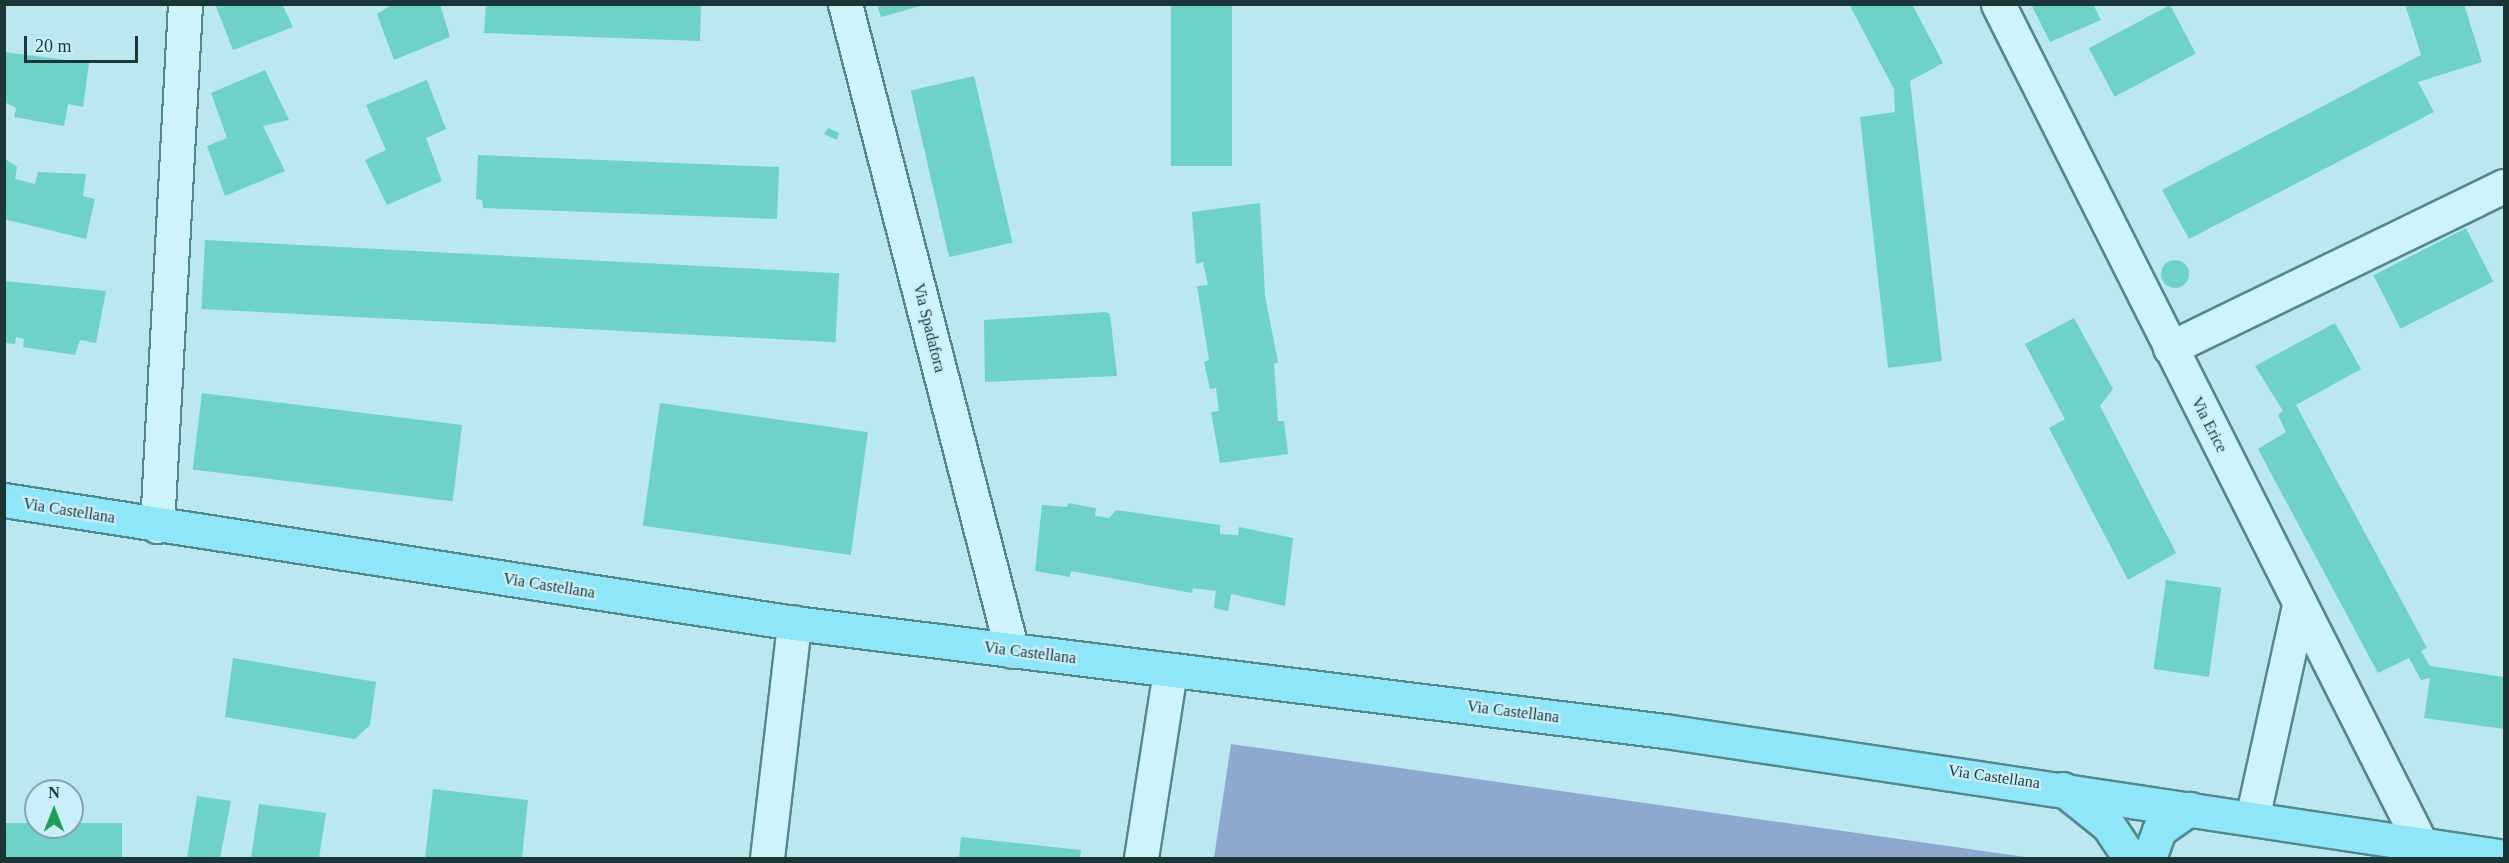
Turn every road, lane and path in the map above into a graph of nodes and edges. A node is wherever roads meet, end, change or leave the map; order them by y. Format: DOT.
graph roads {
  1 [pos="185,4"];
  2 [pos="845,4"];
  3 [pos="1998,4"];
  4 [pos="2505,186"];
  5 [pos="2170,348"];
  6 [pos="4,500"];
  7 [pos="157,526"];
  8 [pos="2300,606"];
  9 [pos="794,623"];
  10 [pos="1012,651"];
  11 [pos="1170,670"];
  12 [pos="2059,786"];
  13 [pos="2189,809"];
  14 [pos="2252,819"];
  15 [pos="2421,844"];
  16 [pos="2505,857"];
  17 [pos="767,858"];
  18 [pos="1141,858"];
  19 [pos="2130,858"];
  20 [pos="2149,858"];
  1 -- 7 [label="street"];
  2 -- 10 [label="street, Via Spadafora"];
  3 -- 5 [label="street, Via Erice"];
  4 -- 5 [label="street"];
  5 -- 8 [label="street, Via Erice"];
  6 -- 7 [label="main road, Via Castellana"];
  7 -- 9 [label="main road, Via Castellana"];
  8 -- 14 [label="street"];
  8 -- 15 [label="street, Via Erice"];
  9 -- 10 [label="main road, Via Castellana"];
  9 -- 17 [label="street"];
  10 -- 11 [label="main road, Via Castellana"];
  11 -- 12 [label="main road, Via Castellana"];
  11 -- 18 [label="street"];
  12 -- 13 [label="main road, Via Castellana"];
  12 -- 19 [label="main road, Via Castellana"];
  13 -- 14 [label="main road, Via Castellana"];
  13 -- 20 [label="main road"];
  14 -- 15 [label="main road, Via Castellana"];
  15 -- 16 [label="main road, Via Castellana"];
}
